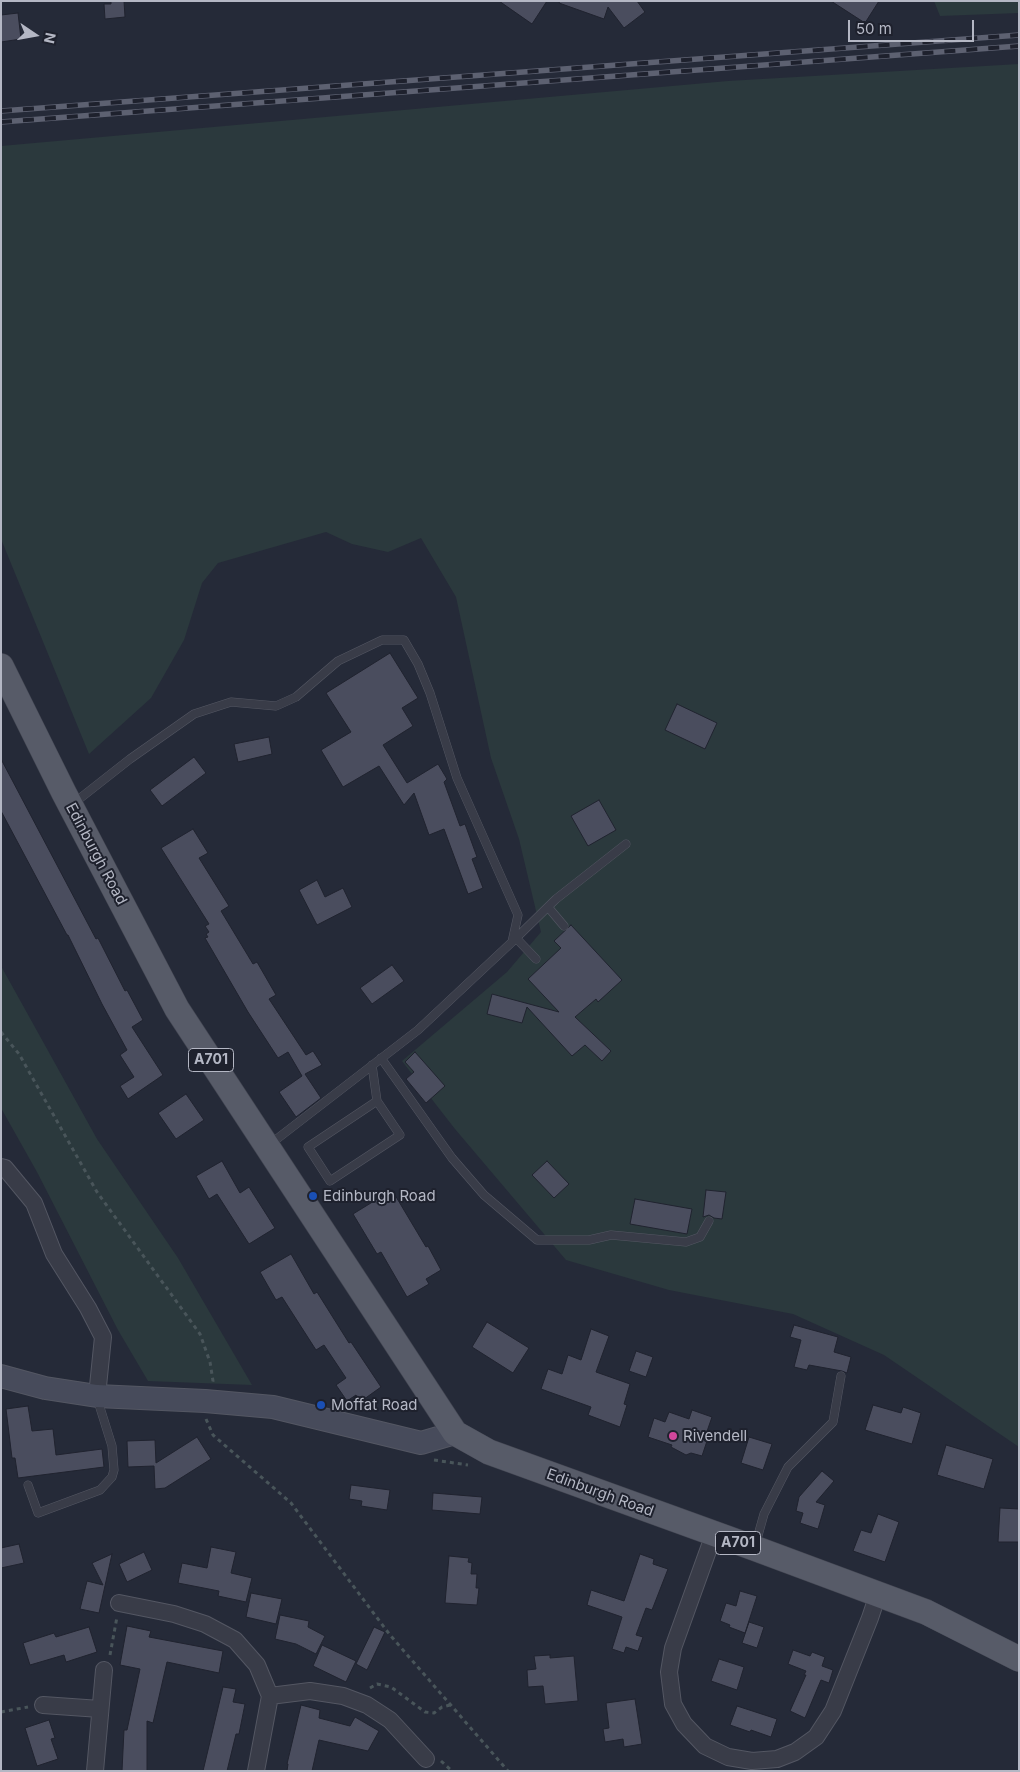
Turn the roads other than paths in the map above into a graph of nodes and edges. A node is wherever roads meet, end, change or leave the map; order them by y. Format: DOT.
graph roads {
  1 [pos="1,666"];
  2 [pos="71,806"];
  3 [pos="626,844"];
  4 [pos="548,907"];
  5 [pos="564,926"];
  6 [pos="514,940"];
  7 [pos="536,959"];
  8 [pos="381,1058"];
  9 [pos="372,1065"];
  10 [pos="378,1101"];
  11 [pos="267,1146"];
  12 [pos="1,1167"];
  13 [pos="709,1222"];
  14 [pos="1,1376"];
  15 [pos="841,1376"];
  16 [pos="97,1396"];
  17 [pos="455,1434"];
  18 [pos="28,1485"];
  19 [pos="714,1534"];
  20 [pos="754,1548"];
  21 [pos="878,1594"];
  22 [pos="119,1603"];
  23 [pos="1019,1659"];
  24 [pos="104,1670"];
  25 [pos="270,1696"];
  26 [pos="43,1705"];
  27 [pos="100,1709"];
  28 [pos="426,1758"];
  29 [pos="95,1771"];
  30 [pos="256,1771"];
  1 -- 2 [label="main road, Edinburgh Road / A701"];
  2 -- 6 [label="lane"];
  2 -- 11 [label="main road, Edinburgh Road / A701"];
  3 -- 4 [label="lane"];
  4 -- 5 [label="lane"];
  4 -- 6 [label="lane"];
  6 -- 7 [label="lane"];
  6 -- 8 [label="lane"];
  8 -- 9 [label="lane"];
  8 -- 13 [label="lane"];
  9 -- 10 [label="lane"];
  9 -- 11 [label="lane"];
  10 -- 10 [label="lane"];
  11 -- 17 [label="main road, Edinburgh Road / A701"];
  12 -- 16 [label="street"];
  14 -- 16 [label="street"];
  15 -- 20 [label="lane"];
  16 -- 17 [label="street"];
  16 -- 18 [label="lane"];
  17 -- 19 [label="main road, Edinburgh Road / A701"];
  19 -- 20 [label="main road, Edinburgh Road / A701"];
  19 -- 21 [label="street"];
  20 -- 21 [label="main road, Edinburgh Road / A701"];
  21 -- 23 [label="main road, Edinburgh Road / A701"];
  22 -- 25 [label="street"];
  24 -- 27 [label="street"];
  25 -- 28 [label="street"];
  25 -- 30 [label="street"];
  26 -- 27 [label="street"];
  27 -- 29 [label="street"];
}
